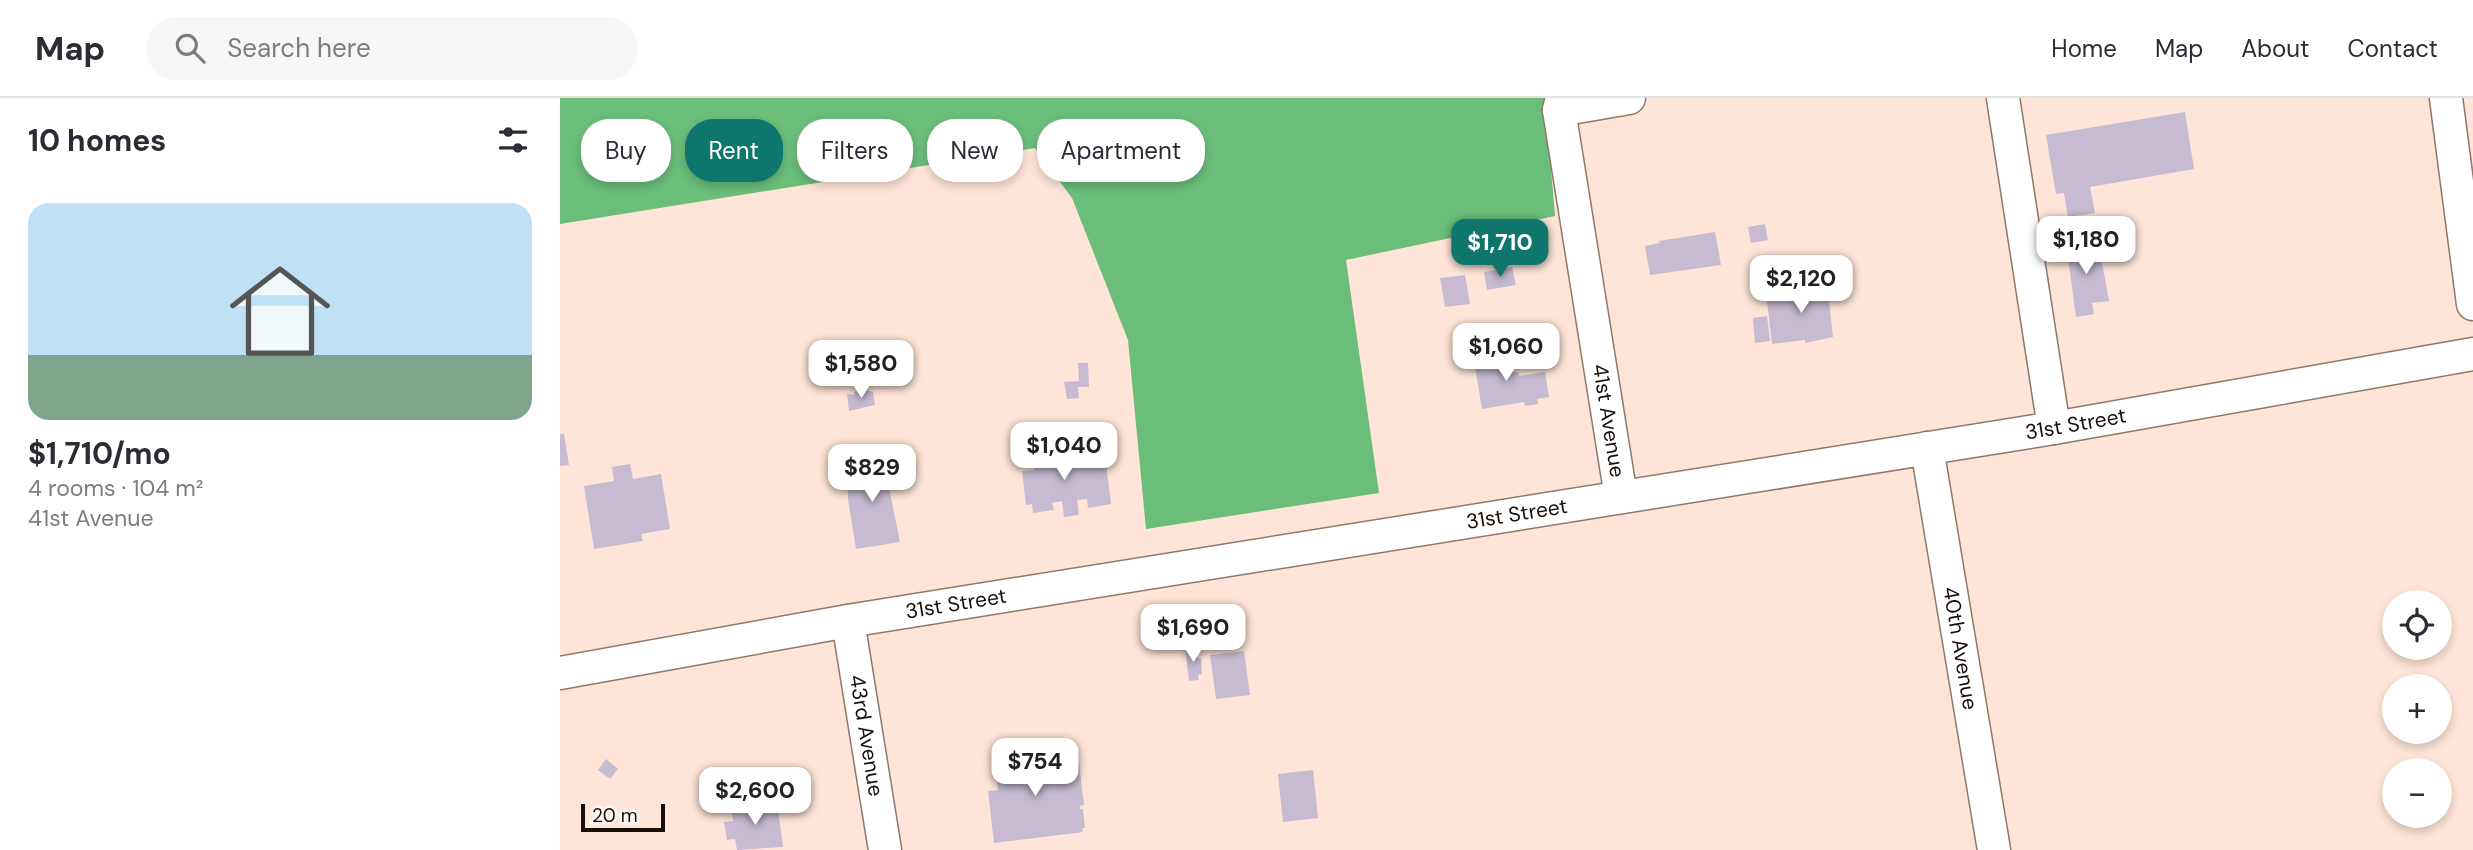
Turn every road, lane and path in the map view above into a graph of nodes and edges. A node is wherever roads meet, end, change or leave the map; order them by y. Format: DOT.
graph roads {
  1 [pos="1629,98"];
  2 [pos="2003,98"];
  3 [pos="2446,98"];
  4 [pos="1560,104"];
  5 [pos="2473,304"];
  6 [pos="2473,354"];
  7 [pos="2054,428"];
  8 [pos="1927,448"];
  9 [pos="1620,497"];
  10 [pos="848,621"];
  11 [pos="560,673"];
  12 [pos="885,850"];
  13 [pos="1994,850"];
  1 -- 4 [label="street"];
  2 -- 7 [label="street"];
  3 -- 5 [label="street"];
  4 -- 9 [label="street, 41st Avenue"];
  6 -- 7 [label="street, 31st Street"];
  7 -- 8 [label="street, 31st Street"];
  8 -- 9 [label="street, 31st Street"];
  8 -- 13 [label="street, 40th Avenue"];
  9 -- 10 [label="street, 31st Street"];
  10 -- 11 [label="street, 31st Street"];
  10 -- 12 [label="street, 43rd Avenue"];
}
